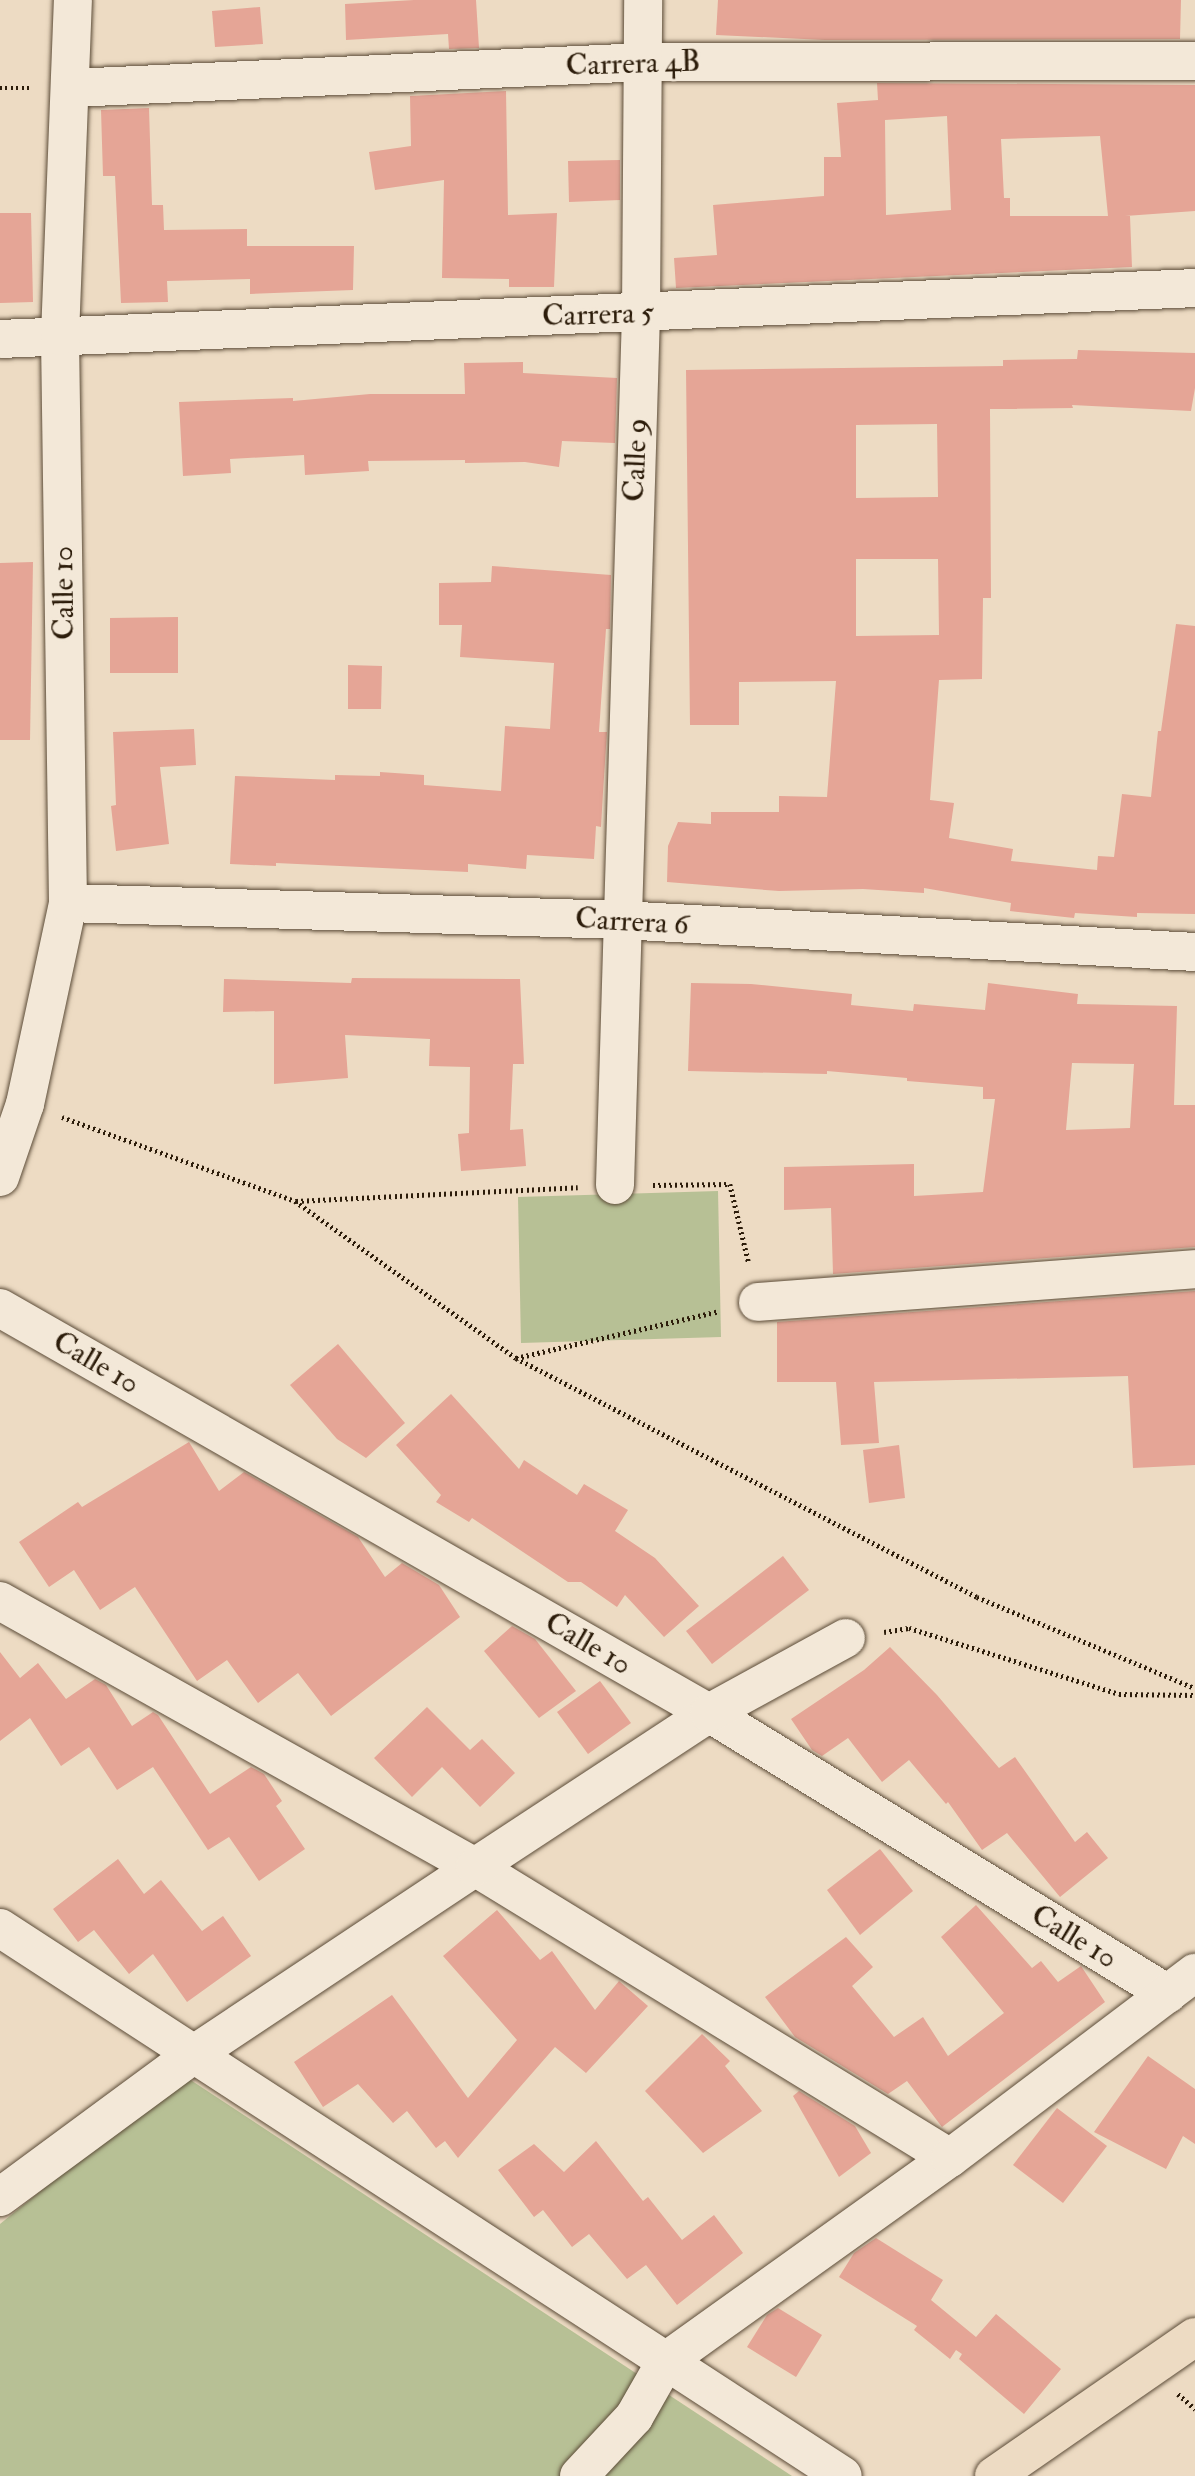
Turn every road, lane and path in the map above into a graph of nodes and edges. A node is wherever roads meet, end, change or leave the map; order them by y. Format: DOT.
graph roads {
  1 [pos="73,0"];
  2 [pos="643,0"];
  3 [pos="1195,61"];
  4 [pos="644,62"];
  5 [pos="72,88"];
  6 [pos="1195,288"];
  7 [pos="641,313"];
  8 [pos="60,337"];
  9 [pos="0,339"];
  10 [pos="68,903"];
  11 [pos="621,920"];
  12 [pos="1195,952"];
  13 [pos="25,1104"];
  14 [pos="0,1177"];
  15 [pos="615,1185"];
  16 [pos="295,1201"];
  17 [pos="1195,1269"];
  18 [pos="758,1302"];
  19 [pos="0,1308"];
  20 [pos="516,1358"];
  21 [pos="0,1601"];
  22 [pos="846,1638"];
  23 [pos="1195,1688"];
  24 [pos="1195,1695"];
  25 [pos="709,1713"];
  26 [pos="475,1867"];
  27 [pos="0,1928"];
  28 [pos="1181,1983"];
  29 [pos="194,2054"];
  30 [pos="950,2158"];
  31 [pos="0,2197"];
  32 [pos="1195,2337"];
  33 [pos="666,2361"];
  34 [pos="579,2476"];
  35 [pos="842,2476"];
  36 [pos="994,2476"];
  1 -- 5 [label="street, Calle 10"];
  2 -- 4 [label="street, Calle 9"];
  3 -- 4 [label="street, Carrera 4B"];
  4 -- 5 [label="street, Carrera 4B"];
  4 -- 7 [label="street, Calle 9"];
  5 -- 8 [label="street, Calle 10"];
  6 -- 7 [label="street, Carrera 5"];
  7 -- 8 [label="street, Carrera 5"];
  7 -- 11 [label="street, Calle 9"];
  8 -- 9 [label="street, Carrera 5"];
  8 -- 10 [label="street, Calle 10"];
  10 -- 11 [label="street, Carrera 6"];
  10 -- 13 [label="street, Calle 10"];
  11 -- 12 [label="street, Carrera 6"];
  11 -- 15 [label="street, Calle 9"];
  13 -- 14 [label="street, Calle 10"];
  13 -- 16 [label="path"];
  15 -- 16 [label="path"];
  15 -- 18 [label="path"];
  16 -- 20 [label="path"];
  17 -- 18 [label="street"];
  18 -- 20 [label="path"];
  19 -- 25 [label="street, Calle 10"];
  20 -- 23 [label="path"];
  21 -- 26 [label="street"];
  22 -- 24 [label="path"];
  22 -- 25 [label="street"];
  25 -- 26 [label="street"];
  25 -- 28 [label="street, Calle 10"];
  26 -- 29 [label="street"];
  26 -- 30 [label="street"];
  27 -- 29 [label="street"];
  28 -- 30 [label="street"];
  29 -- 31 [label="street"];
  29 -- 33 [label="street"];
  30 -- 33 [label="street"];
  32 -- 36 [label="main road"];
  33 -- 34 [label="street"];
  33 -- 35 [label="street"];
}
